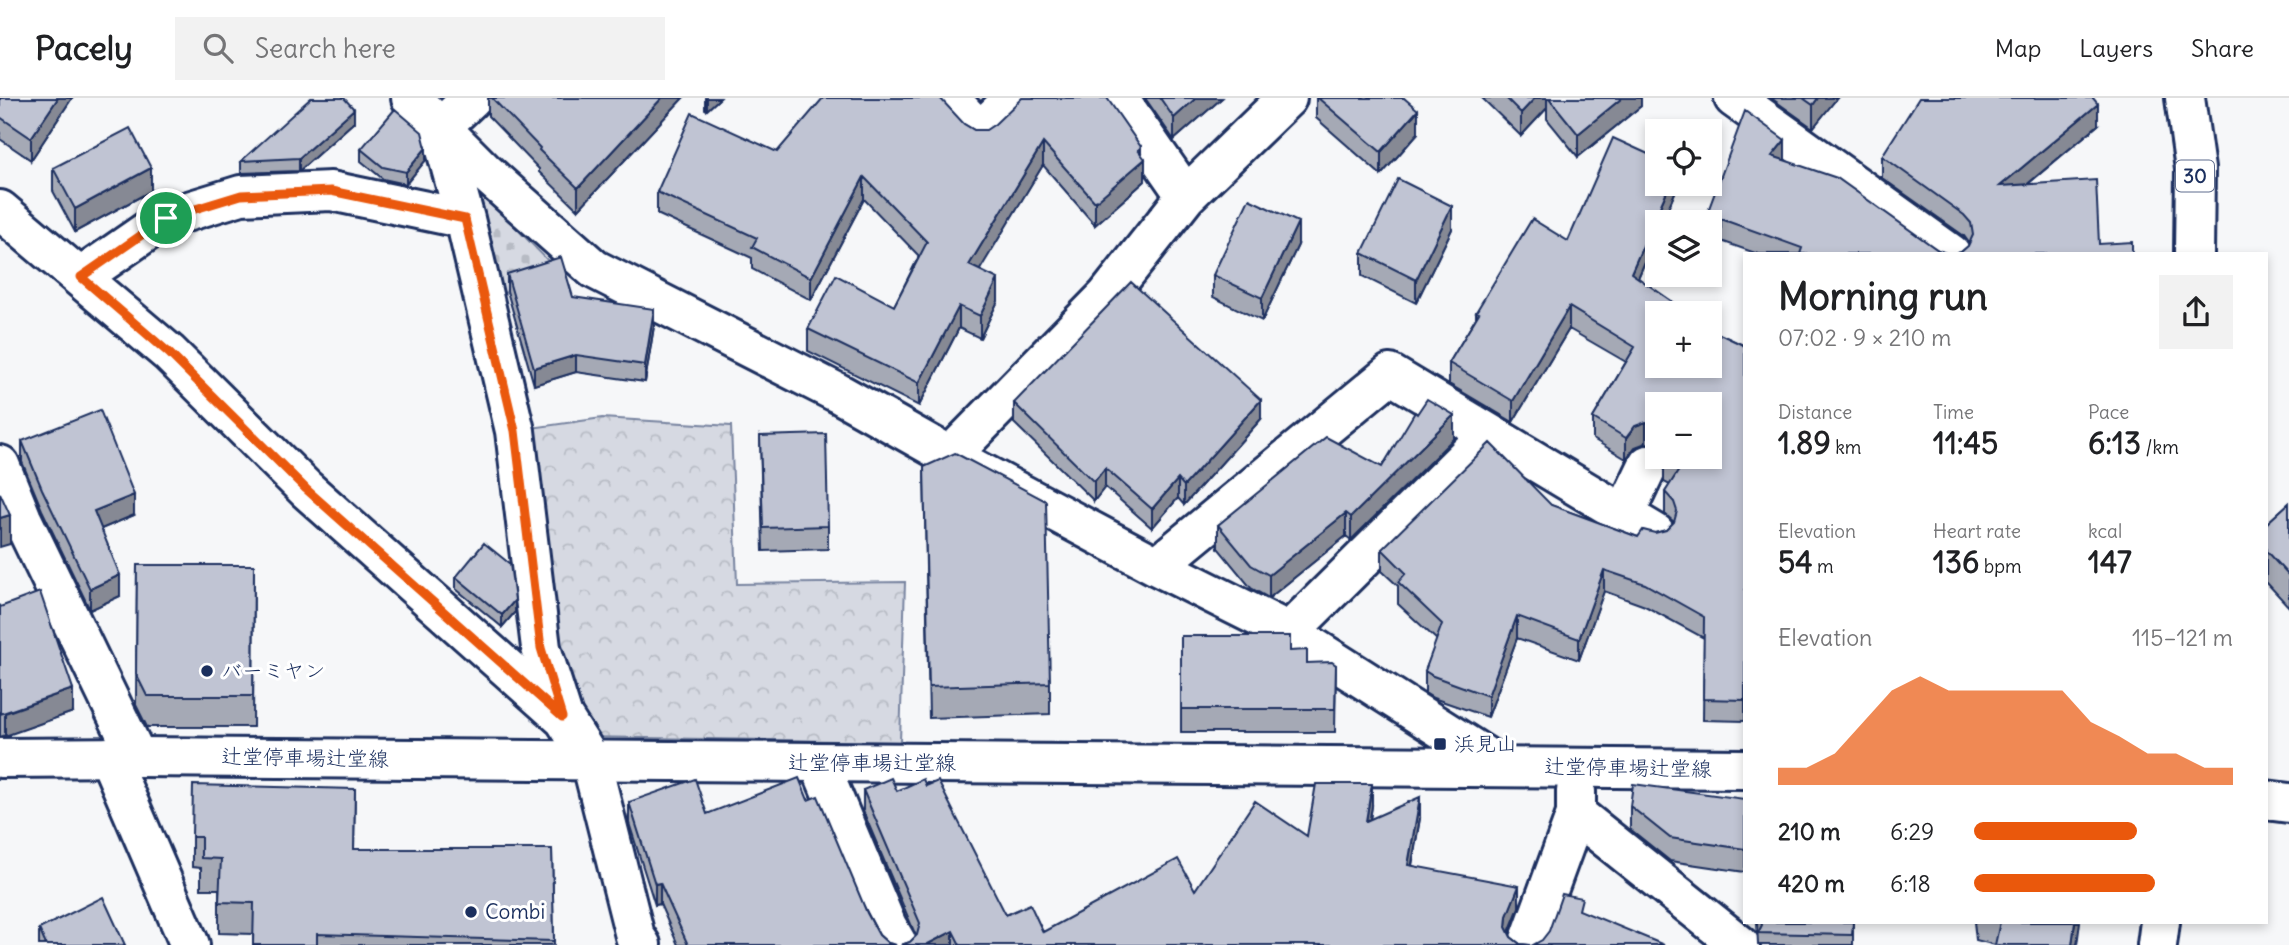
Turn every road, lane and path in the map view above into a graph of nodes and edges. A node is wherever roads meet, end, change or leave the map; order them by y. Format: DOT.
graph roads {
  1 [pos="411,98"];
  2 [pos="472,98"];
  3 [pos="949,98"];
  4 [pos="1014,98"];
  5 [pos="1118,98"];
  6 [pos="1287,98"];
  7 [pos="1734,98"];
  8 [pos="2185,98"];
  9 [pos="440,128"];
  10 [pos="1186,196"];
  11 [pos="0,210"];
  12 [pos="465,219"];
  13 [pos="1948,252"];
  14 [pos="2194,252"];
  15 [pos="81,277"];
  16 [pos="1489,434"];
  17 [pos="950,456"];
  18 [pos="0,466"];
  19 [pos="1647,469"];
  20 [pos="1157,566"];
  21 [pos="1289,632"];
  22 [pos="562,717"];
  23 [pos="123,757"];
  24 [pos="0,758"];
  25 [pos="591,761"];
  26 [pos="819,762"];
  27 [pos="1500,766"];
  28 [pos="1577,767"];
  29 [pos="1743,769"];
  30 [pos="2268,800"];
  31 [pos="2289,803"];
  32 [pos="1576,814"];
  33 [pos="2160,924"];
  34 [pos="637,942"];
  35 [pos="190,945"];
  36 [pos="898,945"];
  37 [pos="1528,945"];
  38 [pos="1740,945"];
  39 [pos="2157,945"];
  1 -- 9 [label="street"];
  2 -- 9 [label="street"];
  3 -- 4 [label="street"];
  5 -- 10 [label="street"];
  6 -- 10 [label="street"];
  7 -- 13 [label="street"];
  8 -- 14 [label="street, 30"];
  9 -- 12 [label="street"];
  9 -- 17 [label="street"];
  10 -- 17 [label="street"];
  11 -- 15 [label="street"];
  12 -- 15 [label="street"];
  12 -- 22 [label="street"];
  15 -- 22 [label="street"];
  16 -- 19 [label="street"];
  16 -- 20 [label="street"];
  16 -- 21 [label="street"];
  17 -- 20 [label="street"];
  18 -- 23 [label="street"];
  20 -- 21 [label="street"];
  21 -- 27 [label="street"];
  22 -- 25 [label="street"];
  23 -- 24 [label="street, 辻堂停車場辻堂線"];
  23 -- 25 [label="street, 辻堂停車場辻堂線"];
  23 -- 35 [label="street"];
  25 -- 26 [label="street, 辻堂停車場辻堂線"];
  25 -- 34 [label="street"];
  26 -- 27 [label="street, 辻堂停車場辻堂線"];
  26 -- 36 [label="street"];
  27 -- 28 [label="street, 辻堂停車場辻堂線"];
  28 -- 29 [label="street, 辻堂停車場辻堂線"];
  28 -- 32 [label="street"];
  30 -- 31 [label="street"];
  32 -- 37 [label="street"];
  32 -- 38 [label="street"];
  33 -- 39 [label="street"];
}
